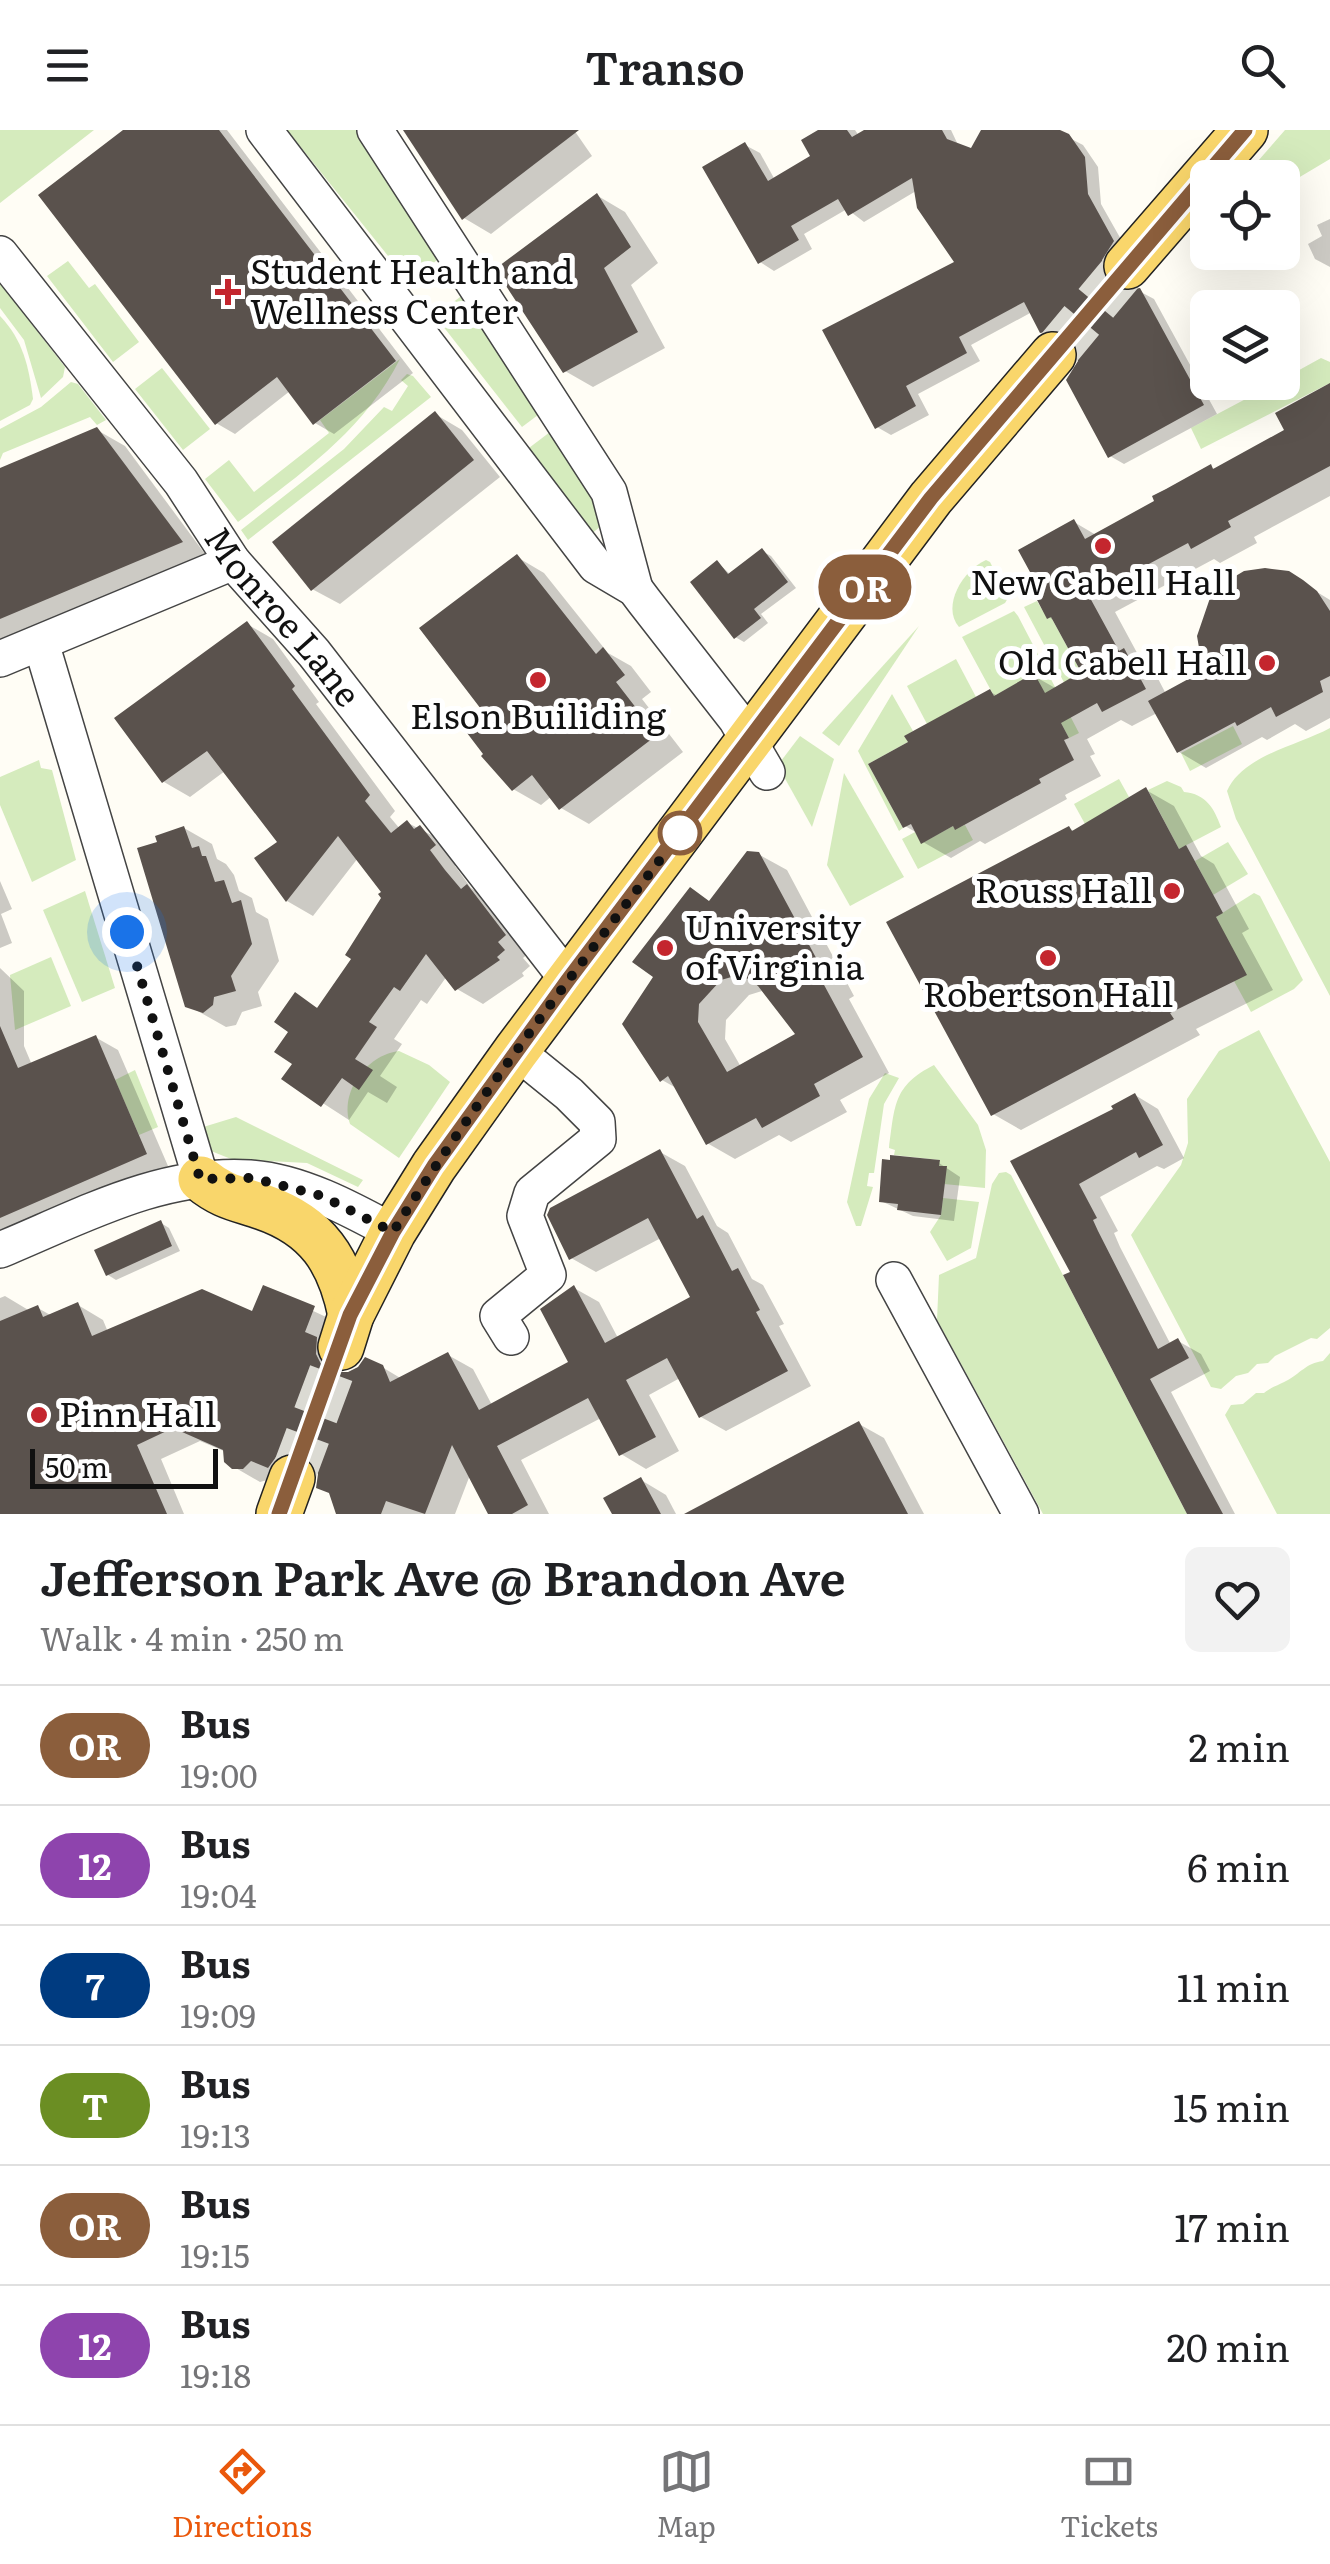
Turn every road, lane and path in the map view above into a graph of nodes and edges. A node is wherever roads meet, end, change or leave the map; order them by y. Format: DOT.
graph roads {
  1 [pos="264,130"];
  2 [pos="375,130"];
  3 [pos="1245,130"];
  4 [pos="0,254"];
  5 [pos="1127,266"];
  6 [pos="1053,355"];
  7 [pos="233,562"];
  8 [pos="635,588"];
  9 [pos="42,643"];
  10 [pos="0,660"];
  11 [pos="759,757"];
  12 [pos="568,980"];
  13 [pos="516,1052"];
  14 [pos="200,1179"];
  15 [pos="393,1232"];
  16 [pos="0,1250"];
  17 [pos="894,1280"];
  18 [pos="511,1338"];
  19 [pos="1021,1514"];
  1 -- 8 [label="street"];
  2 -- 8 [label="street"];
  3 -- 5 [label="main road"];
  4 -- 7 [label="street, Monroe Lane"];
  6 -- 11 [label="main road"];
  7 -- 9 [label="street"];
  7 -- 12 [label="street, Monroe Lane"];
  8 -- 11 [label="street"];
  9 -- 10 [label="street"];
  9 -- 14 [label="street"];
  11 -- 12 [label="main road"];
  12 -- 13 [label="main road"];
  13 -- 15 [label="main road"];
  13 -- 18 [label="street"];
  14 -- 15 [label="street"];
  14 -- 15 [label="main road"];
  14 -- 16 [label="street"];
  17 -- 19 [label="street"];
}
